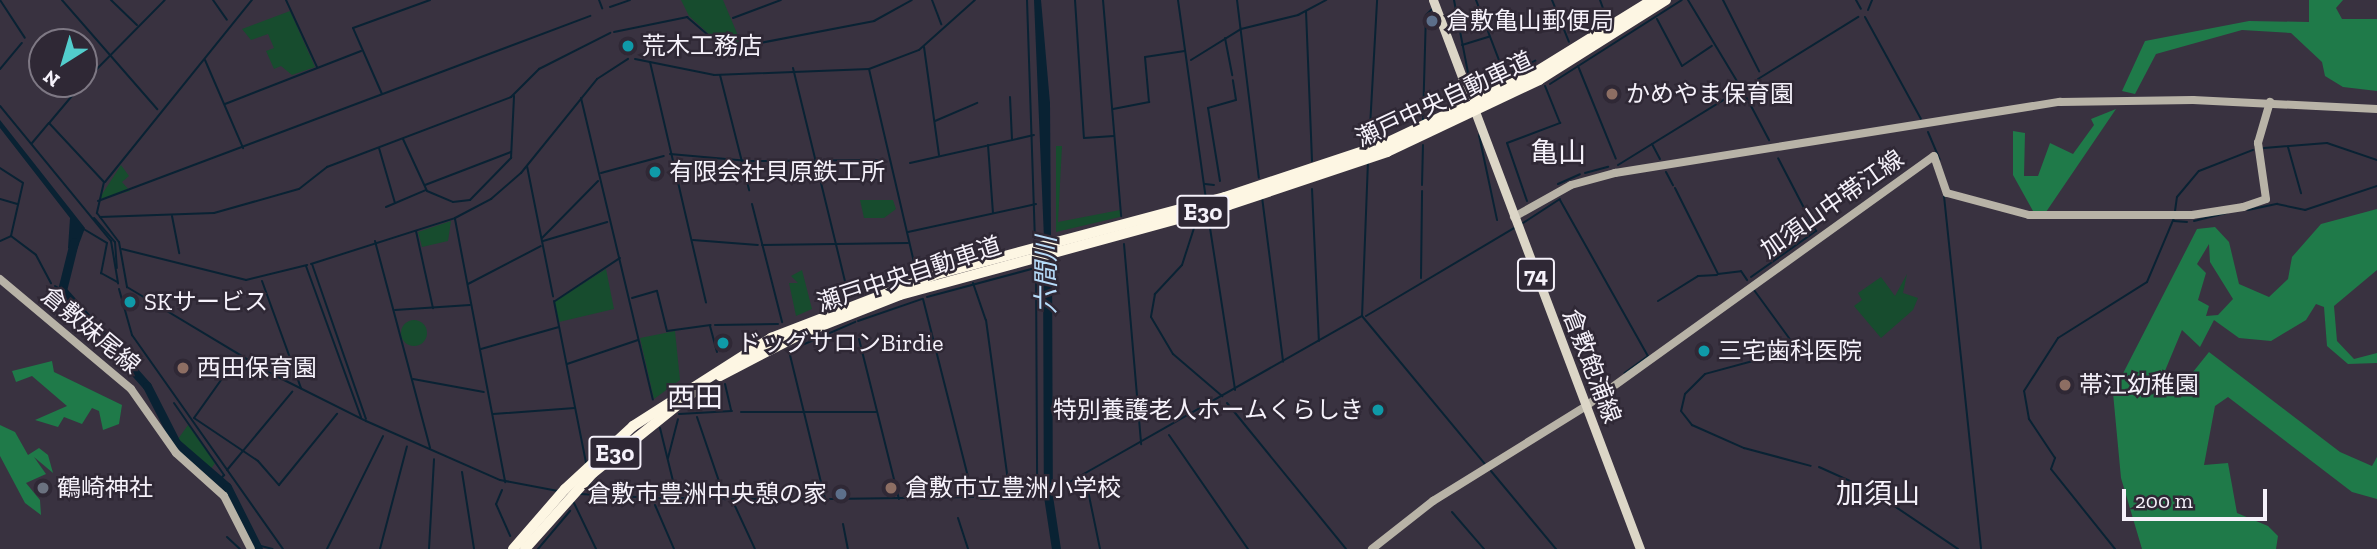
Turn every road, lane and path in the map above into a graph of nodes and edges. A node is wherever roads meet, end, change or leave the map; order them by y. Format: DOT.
graph roads {
  1 [pos="1433,0"];
  2 [pos="1652,0"];
  3 [pos="1666,0"];
  4 [pos="2270,102"];
  5 [pos="2377,109"];
  6 [pos="1514,217"];
  7 [pos="0,279"];
  8 [pos="1586,406"];
  9 [pos="251,549"];
  10 [pos="513,549"];
  11 [pos="525,549"];
  12 [pos="1372,549"];
  13 [pos="1640,549"];
  1 -- 6 [label="main road, 倉敷飽浦線 / 74"];
  2 -- 10 [label="highway, 瀬戸中央自動車道 / E30, bridge"];
  3 -- 11 [label="highway, 瀬戸中央自動車道 / E30, bridge"];
  4 -- 5 [label="main road, 加須山中帯江線"];
  4 -- 6 [label="main road, 加須山中帯江線"];
  4 -- 8 [label="main road, 加須山中帯江線"];
  6 -- 8 [label="main road, 倉敷飽浦線 / 74"];
  7 -- 9 [label="main road, 倉敷妹尾線"];
  8 -- 12 [label="main road, 加須山中帯江線"];
  8 -- 13 [label="main road, 倉敷飽浦線 / 74"];
}
